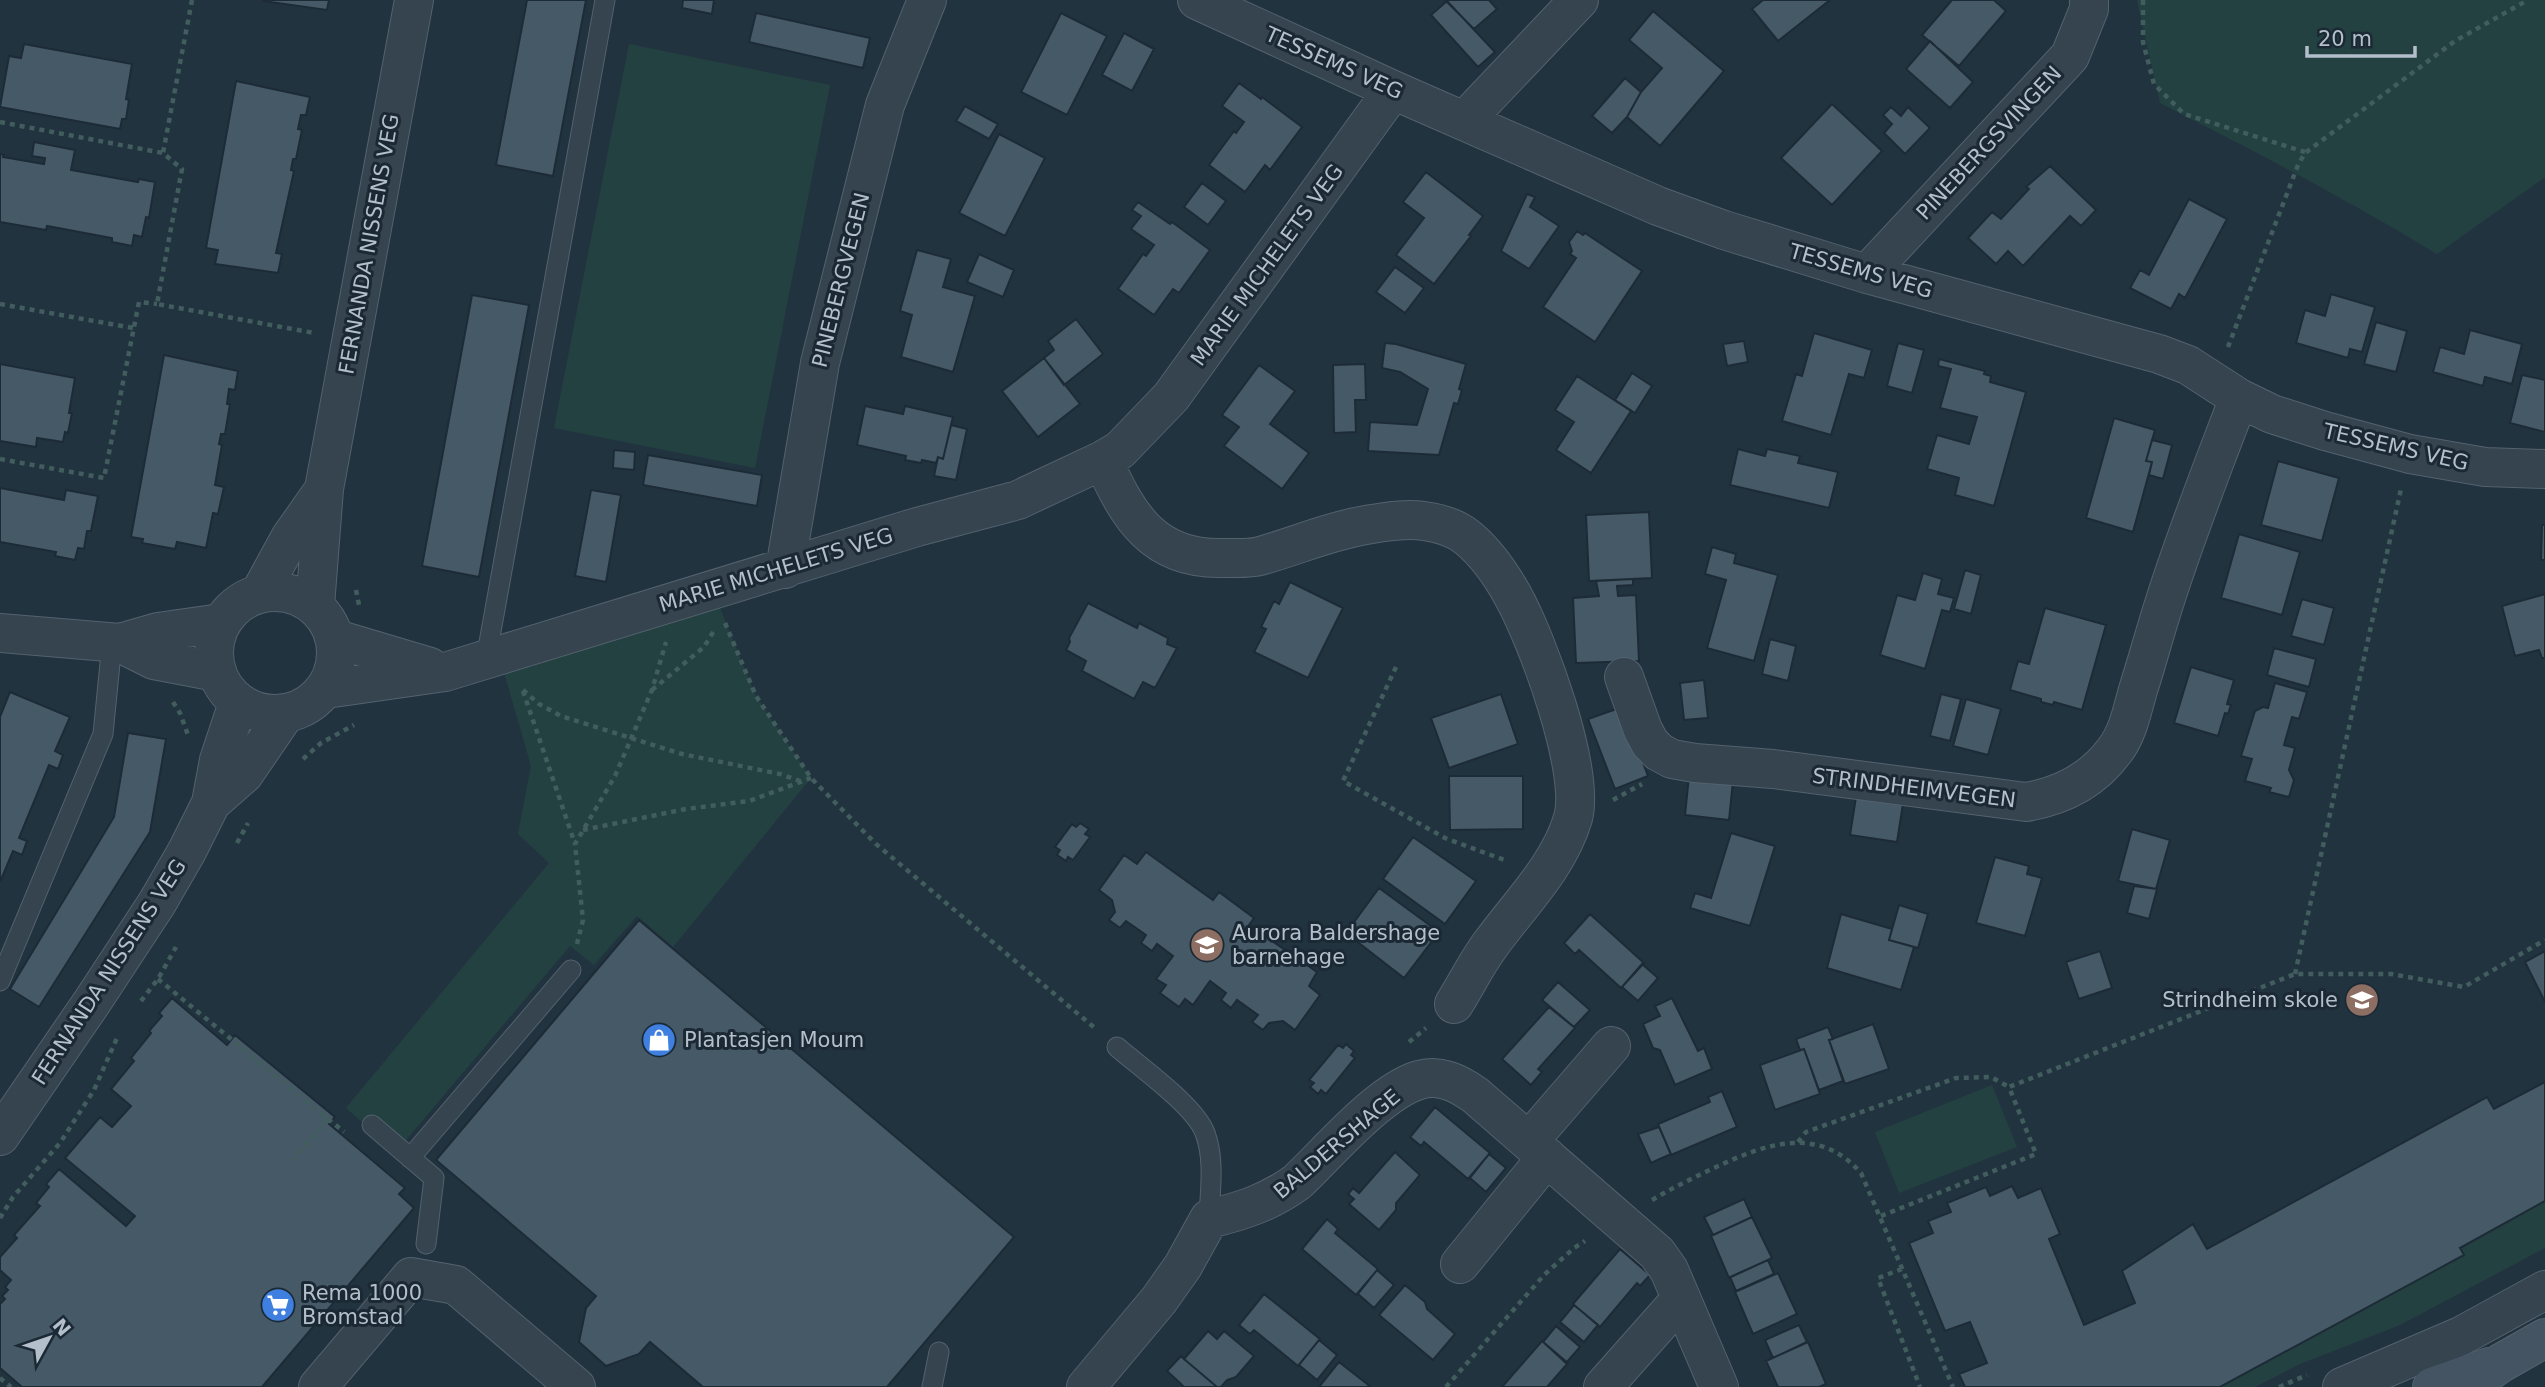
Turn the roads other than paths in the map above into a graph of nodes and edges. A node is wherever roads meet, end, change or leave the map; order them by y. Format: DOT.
graph roads {
  1 [pos="414,0"];
  2 [pos="605,0"];
  3 [pos="927,0"];
  4 [pos="1197,0"];
  5 [pos="1579,0"];
  6 [pos="2089,0"];
  7 [pos="1393,90"];
  8 [pos="1465,120"];
  9 [pos="1867,274"];
  10 [pos="2239,398"];
  11 [pos="1103,460"];
  12 [pos="2545,469"];
  13 [pos="324,489"];
  14 [pos="785,569"];
  15 [pos="260,593"];
  16 [pos="315,606"];
  17 [pos="222,623"];
  18 [pos="0,634"];
  19 [pos="336,639"];
  20 [pos="116,643"];
  21 [pos="486,659"];
  22 [pos="217,672"];
  23 [pos="445,672"];
  24 [pos="1624,677"];
  25 [pos="326,689"];
  26 [pos="238,703"];
  27 [pos="285,714"];
  28 [pos="211,803"];
  29 [pos="571,970"];
  30 [pos="0,981"];
  31 [pos="1454,1004"];
  32 [pos="1611,1046"];
  33 [pos="1117,1047"];
  34 [pos="372,1125"];
  35 [pos="1,1133"];
  36 [pos="1538,1149"];
  37 [pos="411,1158"];
  38 [pos="1209,1219"];
  39 [pos="426,1244"];
  40 [pos="1460,1264"];
  41 [pos="2545,1290"];
  42 [pos="1681,1299"];
  43 [pos="2545,1338"];
  44 [pos="939,1352"];
  45 [pos="2501,1363"];
  46 [pos="318,1387"];
  47 [pos="576,1387"];
  48 [pos="932,1387"];
  49 [pos="1086,1387"];
  50 [pos="1603,1387"];
  51 [pos="1719,1387"];
  52 [pos="2342,1387"];
  53 [pos="2432,1387"];
  54 [pos="2467,1387"];
  1 -- 13 [label="street, FERNANDA NISSENS VEG"];
  2 -- 21 [label="lane"];
  3 -- 14 [label="street, PINEBERGVEGEN"];
  4 -- 7 [label="street, TESSEMS VEG"];
  5 -- 8 [label="street"];
  6 -- 9 [label="street, PINEBERGSVINGEN"];
  7 -- 8 [label="street, TESSEMS VEG"];
  7 -- 11 [label="street, MARIE MICHELETS VEG"];
  8 -- 9 [label="street, TESSEMS VEG"];
  9 -- 10 [label="street, TESSEMS VEG"];
  10 -- 12 [label="street, TESSEMS VEG"];
  10 -- 24 [label="street, STRINDHEIMVEGEN"];
  11 -- 14 [label="street, MARIE MICHELETS VEG"];
  11 -- 31 [label="street"];
  13 -- 15 [label="street, FERNANDA NISSENS VEG"];
  13 -- 16 [label="street, FERNANDA NISSENS VEG"];
  14 -- 21 [label="street, MARIE MICHELETS VEG"];
  15 -- 16 [label="street"];
  15 -- 17 [label="street"];
  16 -- 19 [label="street"];
  17 -- 20 [label="street"];
  17 -- 22 [label="street"];
  18 -- 20 [label="street"];
  19 -- 23 [label="street"];
  19 -- 25 [label="street"];
  20 -- 22 [label="street"];
  20 -- 30 [label="lane"];
  21 -- 23 [label="street, MARIE MICHELETS VEG"];
  22 -- 26 [label="street"];
  23 -- 25 [label="street, MARIE MICHELETS VEG"];
  25 -- 27 [label="street"];
  26 -- 27 [label="street"];
  26 -- 28 [label="street, FERNANDA NISSENS VEG"];
  27 -- 28 [label="street, FERNANDA NISSENS VEG"];
  28 -- 35 [label="street, FERNANDA NISSENS VEG"];
  29 -- 37 [label="lane"];
  32 -- 36 [label="street"];
  33 -- 38 [label="lane"];
  34 -- 37 [label="lane"];
  36 -- 38 [label="street, BALDERSHAGE"];
  36 -- 40 [label="street"];
  36 -- 42 [label="street, BALDERSHAGE"];
  37 -- 39 [label="lane"];
  38 -- 49 [label="street"];
  41 -- 52 [label="street"];
  42 -- 50 [label="street"];
  42 -- 51 [label="street, BALDERSHAGE"];
  43 -- 45 [label="main road"];
  44 -- 48 [label="lane"];
  45 -- 53 [label="main road"];
  45 -- 54 [label="main road"];
  46 -- 47 [label="street"];
}
